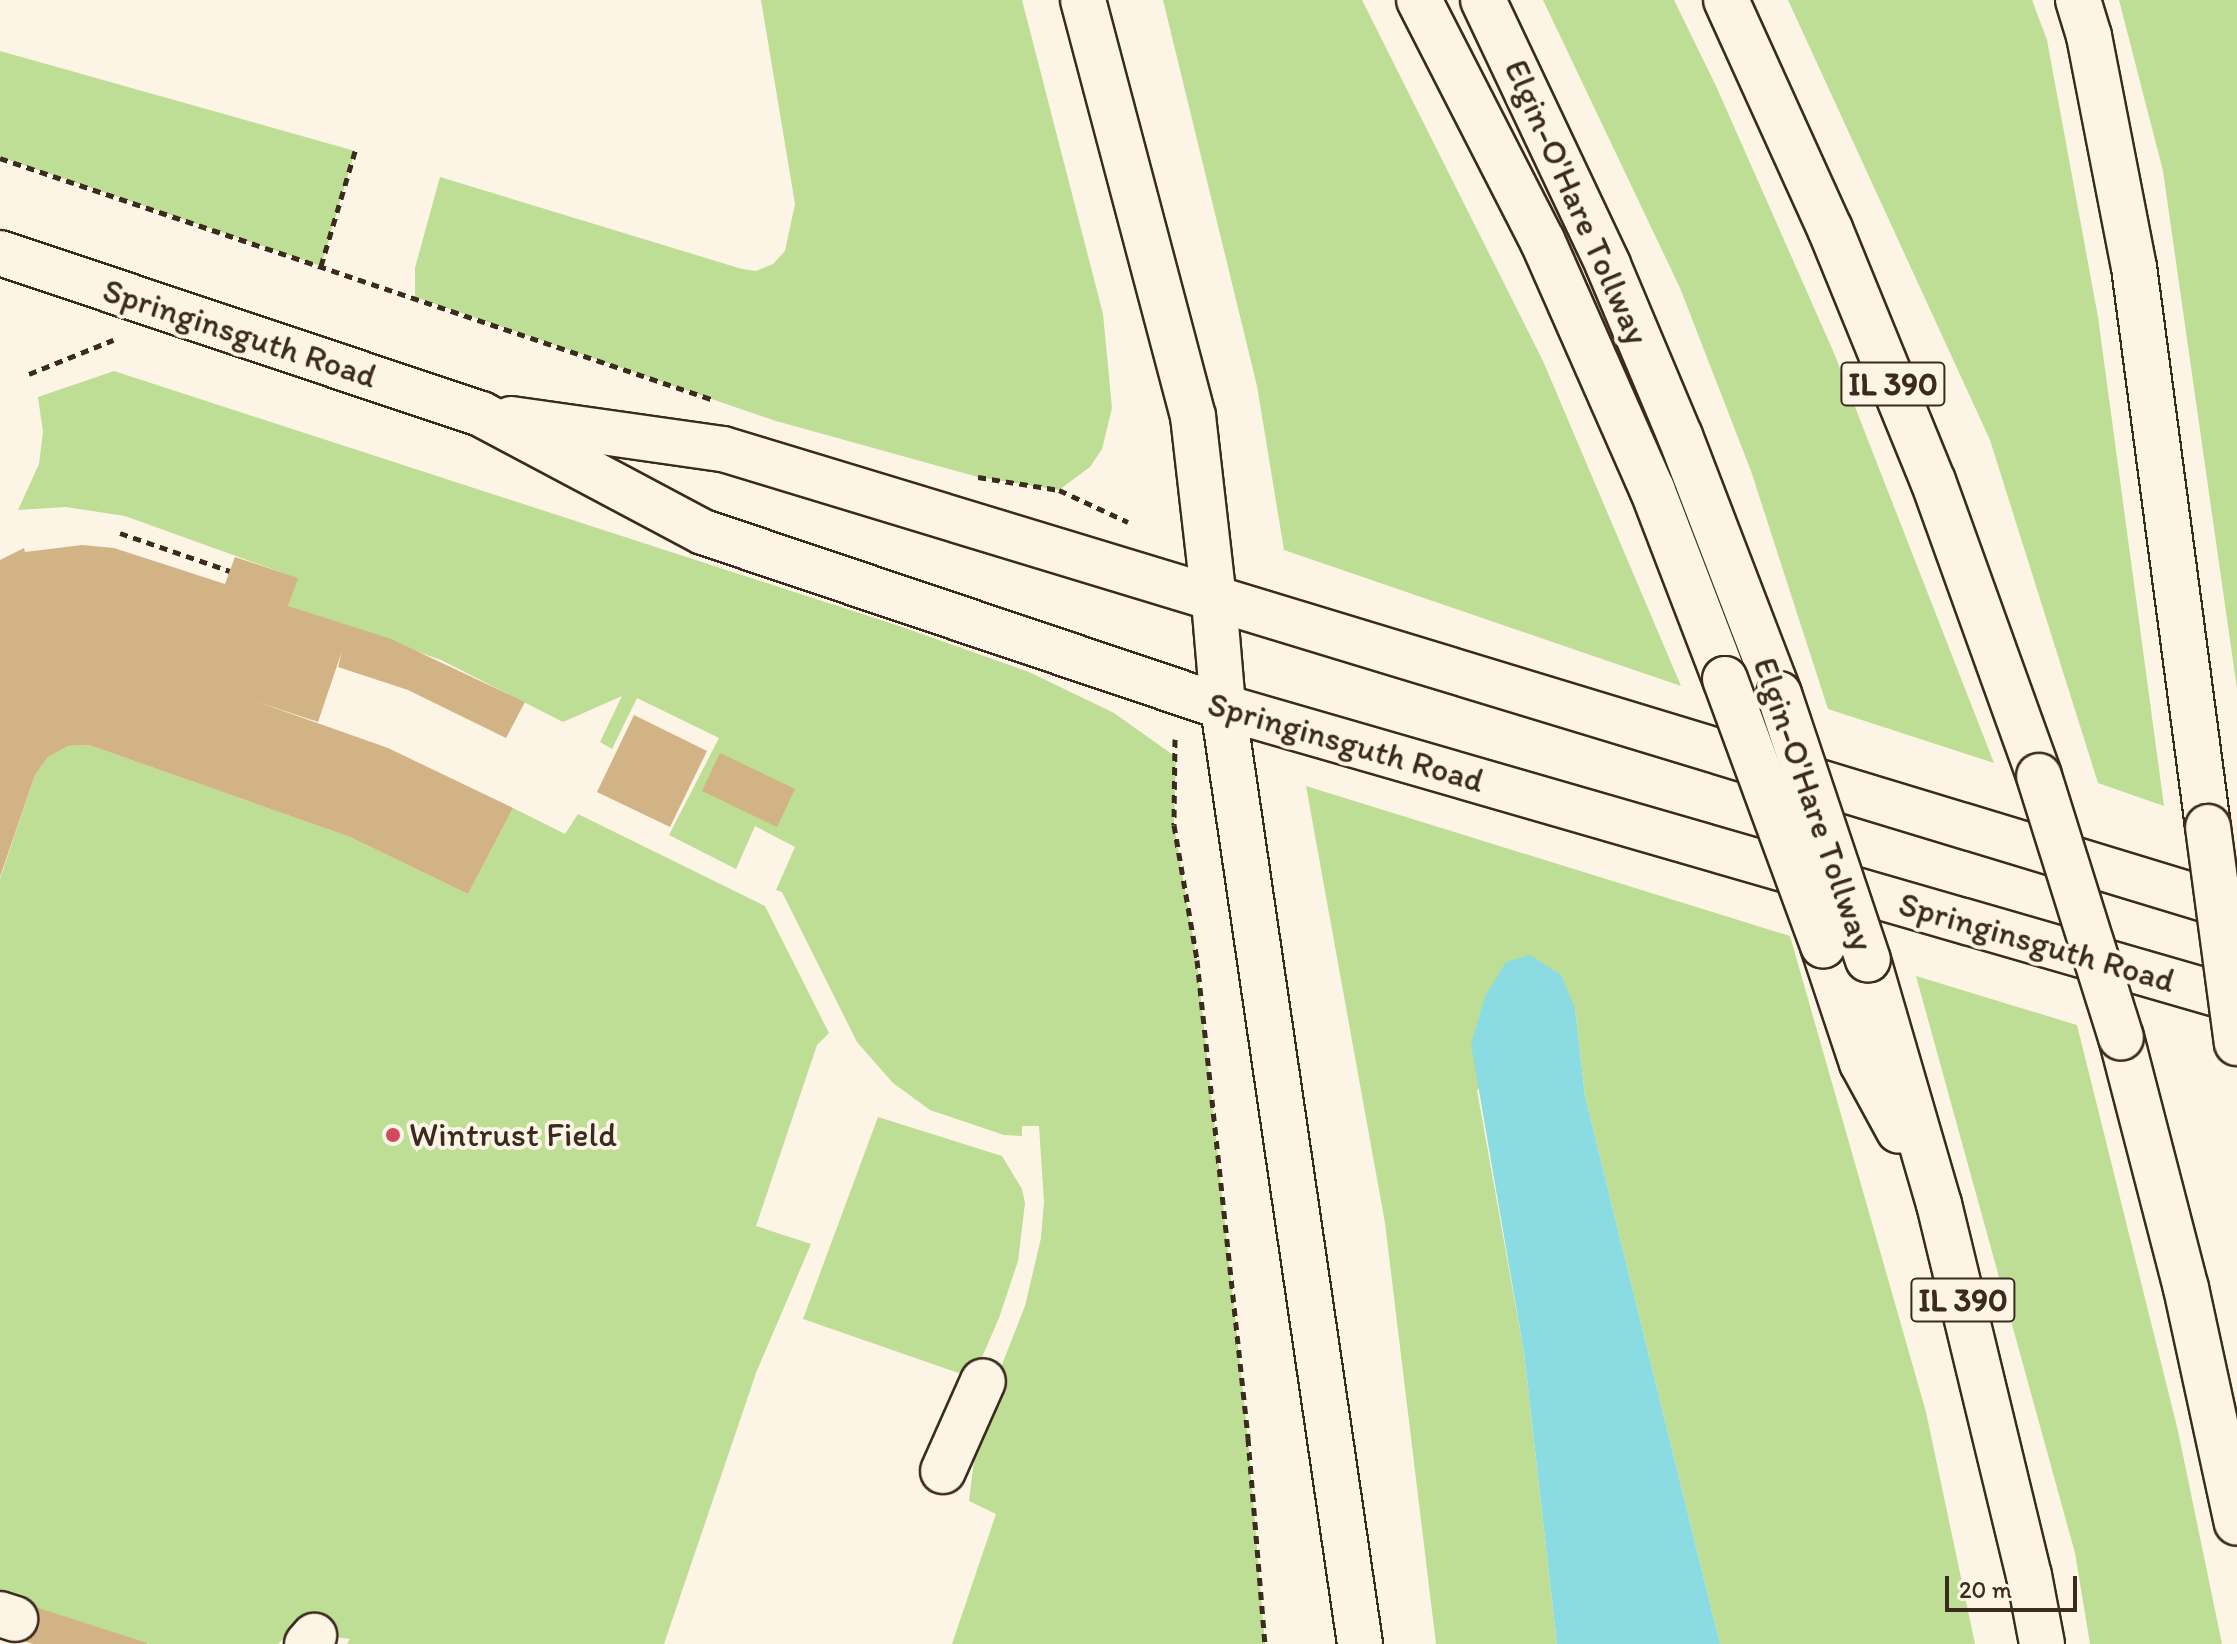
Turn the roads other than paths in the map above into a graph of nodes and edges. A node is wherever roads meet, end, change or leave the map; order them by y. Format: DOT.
graph roads {
  1 [pos="1083,0"];
  2 [pos="1419,0"];
  3 [pos="1483,0"];
  4 [pos="1726,0"];
  5 [pos="2078,0"];
  6 [pos="0,253"];
  7 [pos="481,414"];
  8 [pos="1214,601"];
  9 [pos="1223,707"];
  10 [pos="2237,909"];
  11 [pos="2237,1000"];
  12 [pos="2237,1043"];
  13 [pos="1939,1204"];
  14 [pos="983,1381"];
  15 [pos="943,1471"];
  16 [pos="2237,1523"];
  17 [pos="1360,1644"];
  18 [pos="2042,1644"];
  1 -- 8 [label="main road"];
  2 -- 13 [label="main road, bridge"];
  3 -- 13 [label="main road, Elgin-O'Hare Tollway / IL 390, bridge"];
  4 -- 16 [label="main road, IL 390, bridge"];
  5 -- 12 [label="main road, bridge"];
  6 -- 7 [label="main road, Springinsguth Road"];
  7 -- 8 [label="main road, Springinsguth Road"];
  7 -- 9 [label="main road, Springinsguth Road"];
  8 -- 9 [label="main road"];
  8 -- 10 [label="main road, Springinsguth Road"];
  9 -- 11 [label="main road, Springinsguth Road"];
  9 -- 17 [label="main road"];
  13 -- 18 [label="main road, Elgin-O'Hare Tollway / IL 390"];
  14 -- 15 [label="main road"];
}
